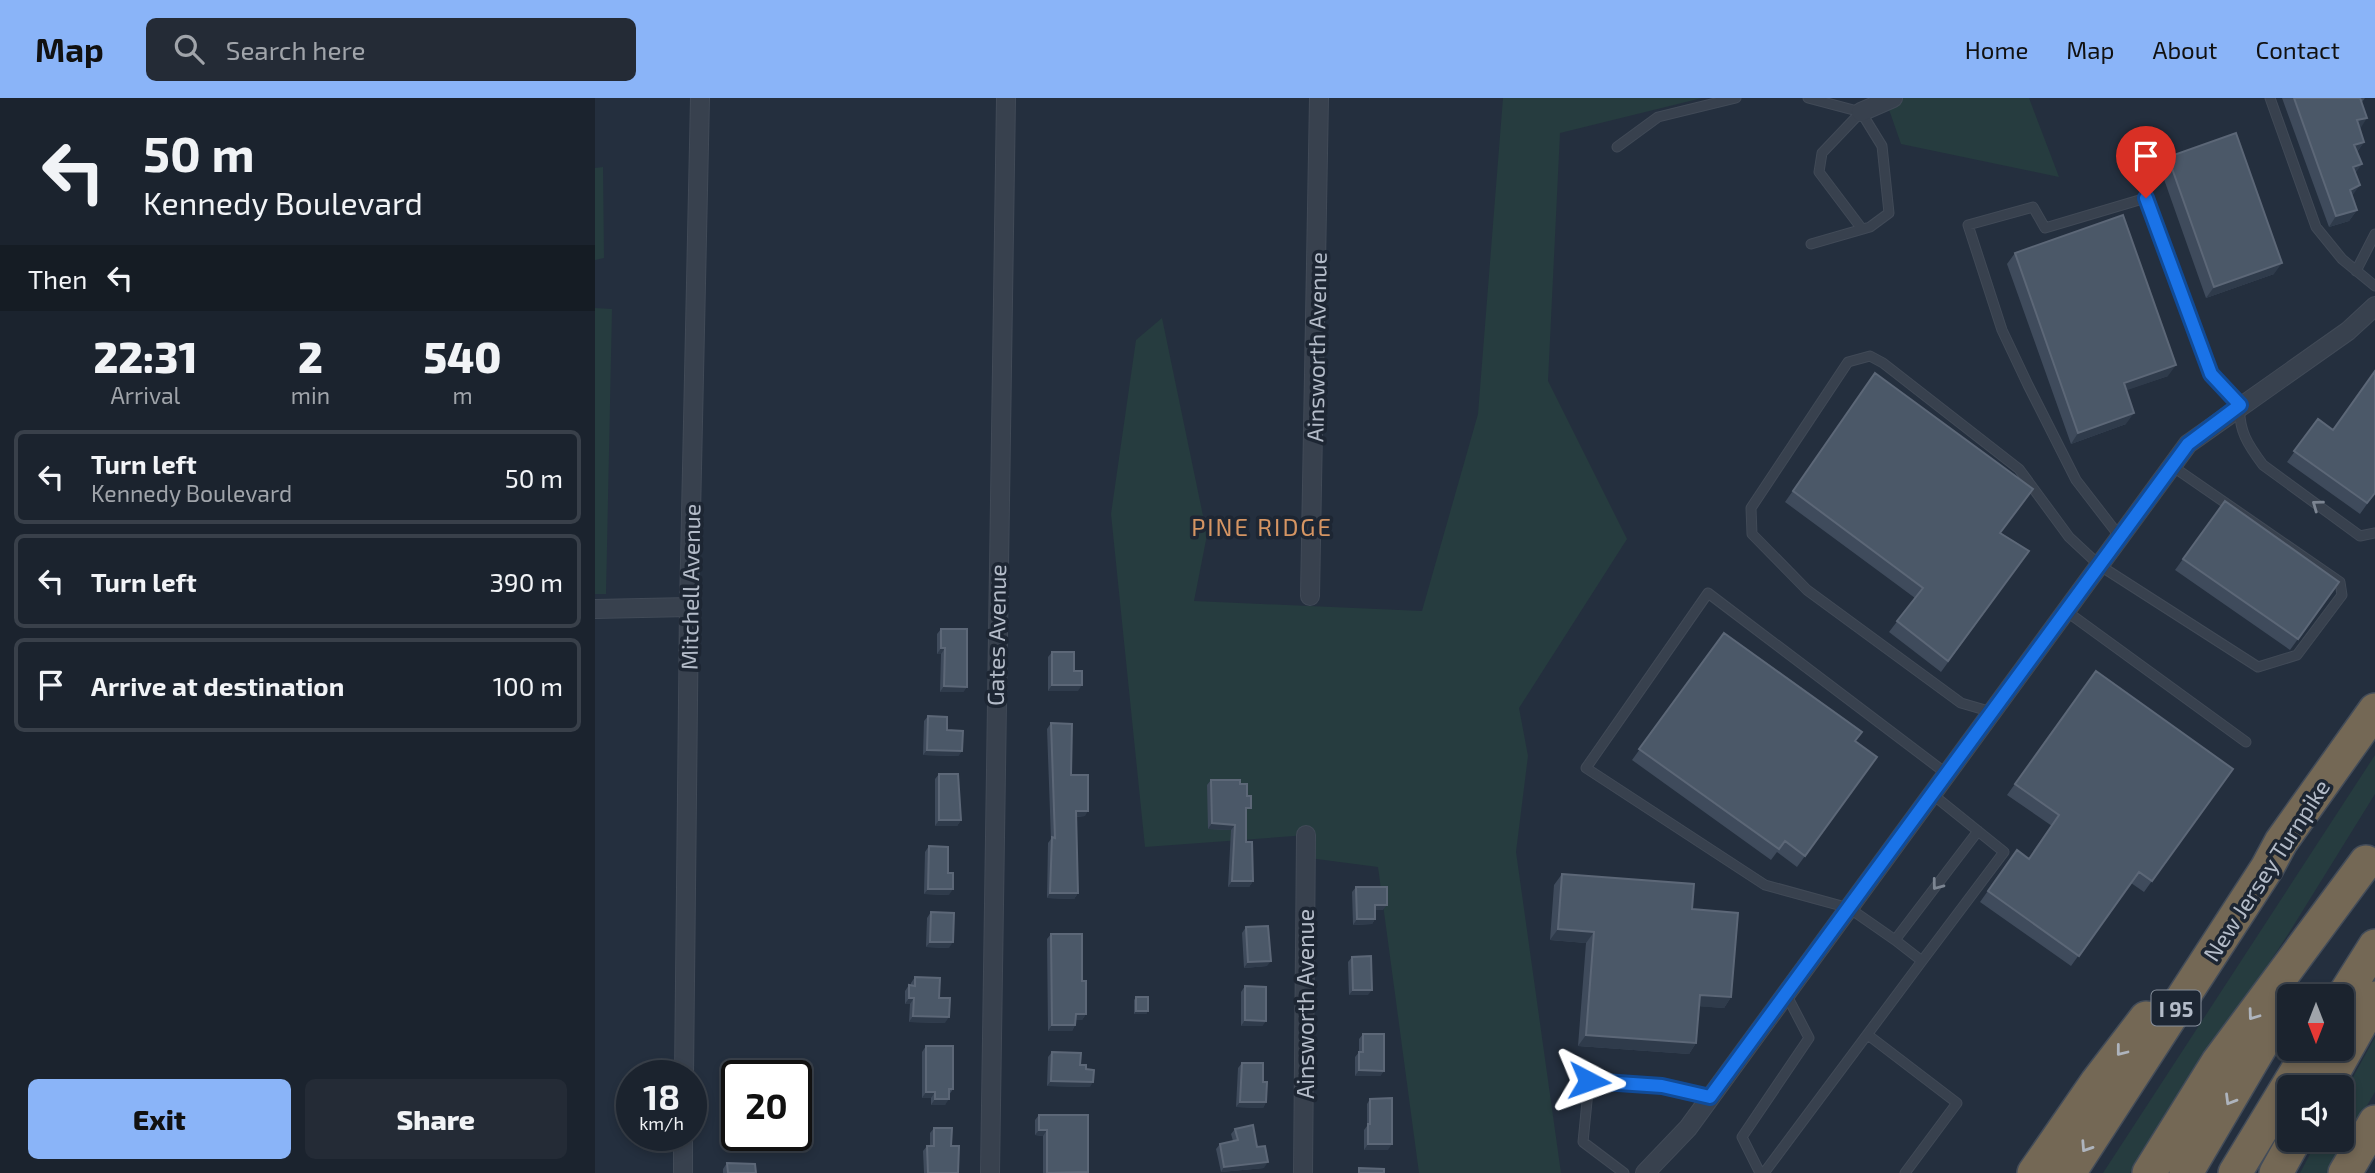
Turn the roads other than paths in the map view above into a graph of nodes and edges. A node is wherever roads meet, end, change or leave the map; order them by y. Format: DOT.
graph roads {
  1 [pos="700,98"];
  2 [pos="1006,98"];
  3 [pos="1319,98"];
  4 [pos="1736,98"];
  5 [pos="1808,98"];
  6 [pos="1893,98"];
  7 [pos="2270,98"];
  8 [pos="1861,112"];
  9 [pos="1617,147"];
  10 [pos="1862,229"];
  11 [pos="2375,234"];
  12 [pos="1811,244"];
  13 [pos="2356,271"];
  14 [pos="2375,286"];
  15 [pos="2375,306"];
  16 [pos="2240,405"];
  17 [pos="2172,466"];
  18 [pos="2375,533"];
  19 [pos="2120,537"];
  20 [pos="2099,565"];
  21 [pos="1310,596"];
  22 [pos="689,607"];
  23 [pos="595,609"];
  24 [pos="2066,611"];
  25 [pos="2375,710"];
  26 [pos="1991,712"];
  27 [pos="2246,742"];
  28 [pos="1947,774"];
  29 [pos="1932,794"];
  30 [pos="1979,831"];
  31 [pos="1306,835"];
  32 [pos="2281,842"];
  33 [pos="2371,855"];
  34 [pos="1849,908"];
  35 [pos="1895,940"];
  36 [pos="2375,946"];
  37 [pos="1922,961"];
  38 [pos="2297,984"];
  39 [pos="2351,984"];
  40 [pos="1786,994"];
  41 [pos="2375,998"];
  42 [pos="2277,1019"];
  43 [pos="1868,1035"];
  44 [pos="684,1060"];
  45 [pos="2303,1061"];
  46 [pos="2332,1075"];
  47 [pos="1710,1097"];
  48 [pos="2375,1122"];
  49 [pos="683,1151"];
  50 [pos="2288,1152"];
  51 [pos="683,1173"];
  52 [pos="990,1173"];
  53 [pos="1303,1173"];
  54 [pos="1625,1173"];
  55 [pos="1645,1173"];
  56 [pos="1762,1173"];
  57 [pos="1905,1173"];
  58 [pos="2034,1173"];
  59 [pos="2069,1173"];
  60 [pos="2149,1173"];
  61 [pos="2186,1173"];
  62 [pos="2235,1173"];
  63 [pos="2276,1173"];
  64 [pos="2345,1173"];
  1 -- 22 [label="street, Mitchell Avenue"];
  2 -- 52 [label="street, Gates Avenue"];
  3 -- 21 [label="street, Ainsworth Avenue"];
  4 -- 9 [label="lane"];
  5 -- 8 [label="lane"];
  6 -- 8 [label="street"];
  7 -- 13 [label="lane"];
  8 -- 10 [label="lane"];
  8 -- 10 [label="lane"];
  10 -- 12 [label="lane"];
  11 -- 13 [label="lane"];
  13 -- 14 [label="lane"];
  15 -- 16 [label="street"];
  16 -- 17 [label="street"];
  18 -- 16 [label="lane, one-way"];
  16 -- 19 [label="lane"];
  17 -- 19 [label="street"];
  17 -- 20 [label="lane"];
  19 -- 20 [label="street"];
  20 -- 24 [label="street"];
  20 -- 26 [label="lane"];
  22 -- 23 [label="street"];
  22 -- 44 [label="street, Mitchell Avenue"];
  24 -- 26 [label="street"];
  24 -- 27 [label="lane"];
  25 -- 32 [label="highway, New Jersey Turnpike / I 95"];
  26 -- 28 [label="street"];
  28 -- 29 [label="street"];
  28 -- 34 [label="lane"];
  29 -- 30 [label="lane"];
  29 -- 34 [label="street"];
  30 -- 35 [label="lane, one-way"];
  30 -- 37 [label="lane"];
  31 -- 53 [label="street, Ainsworth Avenue"];
  32 -- 58 [label="highway, one-way"];
  32 -- 59 [label="highway, New Jersey Turnpike / I 95, one-way"];
  33 -- 38 [label="highway"];
  33 -- 60 [label="highway, one-way"];
  34 -- 35 [label="lane"];
  34 -- 40 [label="street"];
  35 -- 37 [label="lane"];
  36 -- 39 [label="highway"];
  37 -- 43 [label="lane"];
  40 -- 47 [label="street"];
  40 -- 56 [label="lane"];
  41 -- 46 [label="highway"];
  42 -- 61 [label="highway, one-way"];
  43 -- 56 [label="lane"];
  43 -- 57 [label="lane"];
  45 -- 62 [label="highway"];
  47 -- 54 [label="lane"];
  47 -- 55 [label="street"];
  48 -- 64 [label="highway"];
  49 -- 51 [label="street"];
  50 -- 63 [label="highway"];
}
